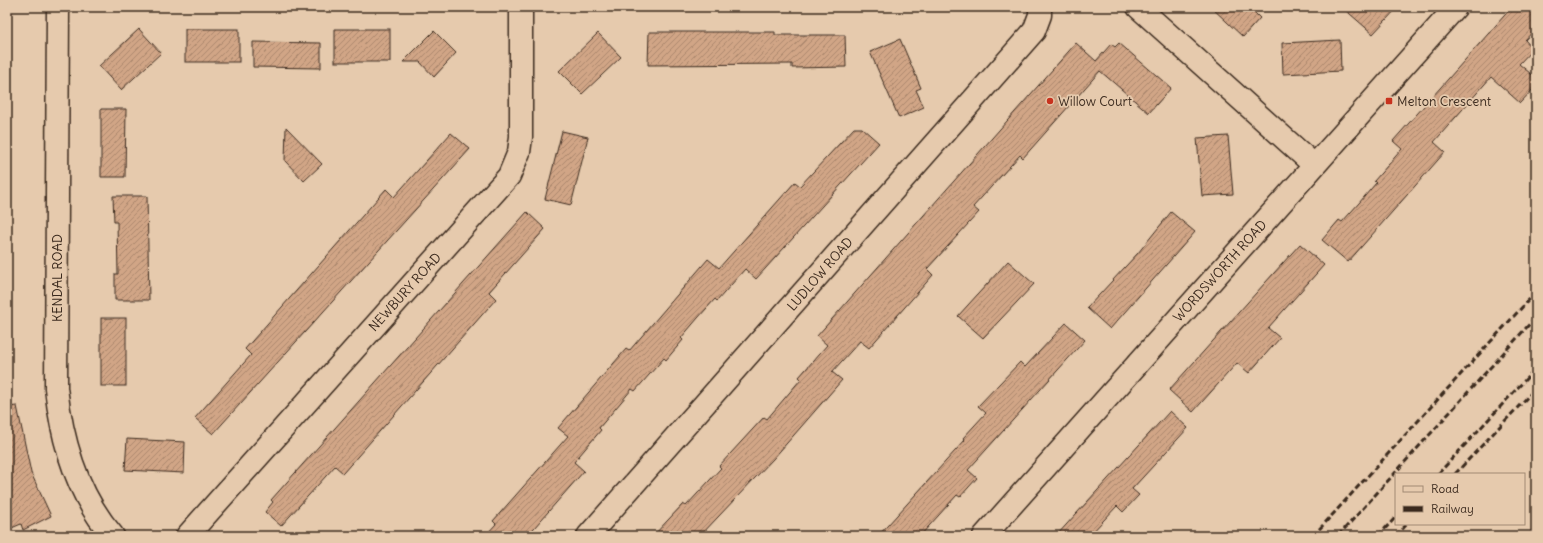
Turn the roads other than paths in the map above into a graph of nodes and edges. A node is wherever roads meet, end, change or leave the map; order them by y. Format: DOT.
graph roads {
  1 [pos="58,7"];
  2 [pos="521,7"];
  3 [pos="1040,7"];
  4 [pos="1138,7"];
  5 [pos="1456,7"];
  6 [pos="1314,165"];
  7 [pos="113,536"];
  8 [pos="187,536"];
  9 [pos="588,536"];
  10 [pos="984,536"];
  1 -- 7 [label="street, KENDAL ROAD"];
  2 -- 8 [label="street, NEWBURY ROAD"];
  3 -- 9 [label="street, LUDLOW ROAD"];
  4 -- 6 [label="street"];
  5 -- 6 [label="street, WORDSWORTH ROAD"];
  6 -- 10 [label="street, WORDSWORTH ROAD"];
}
